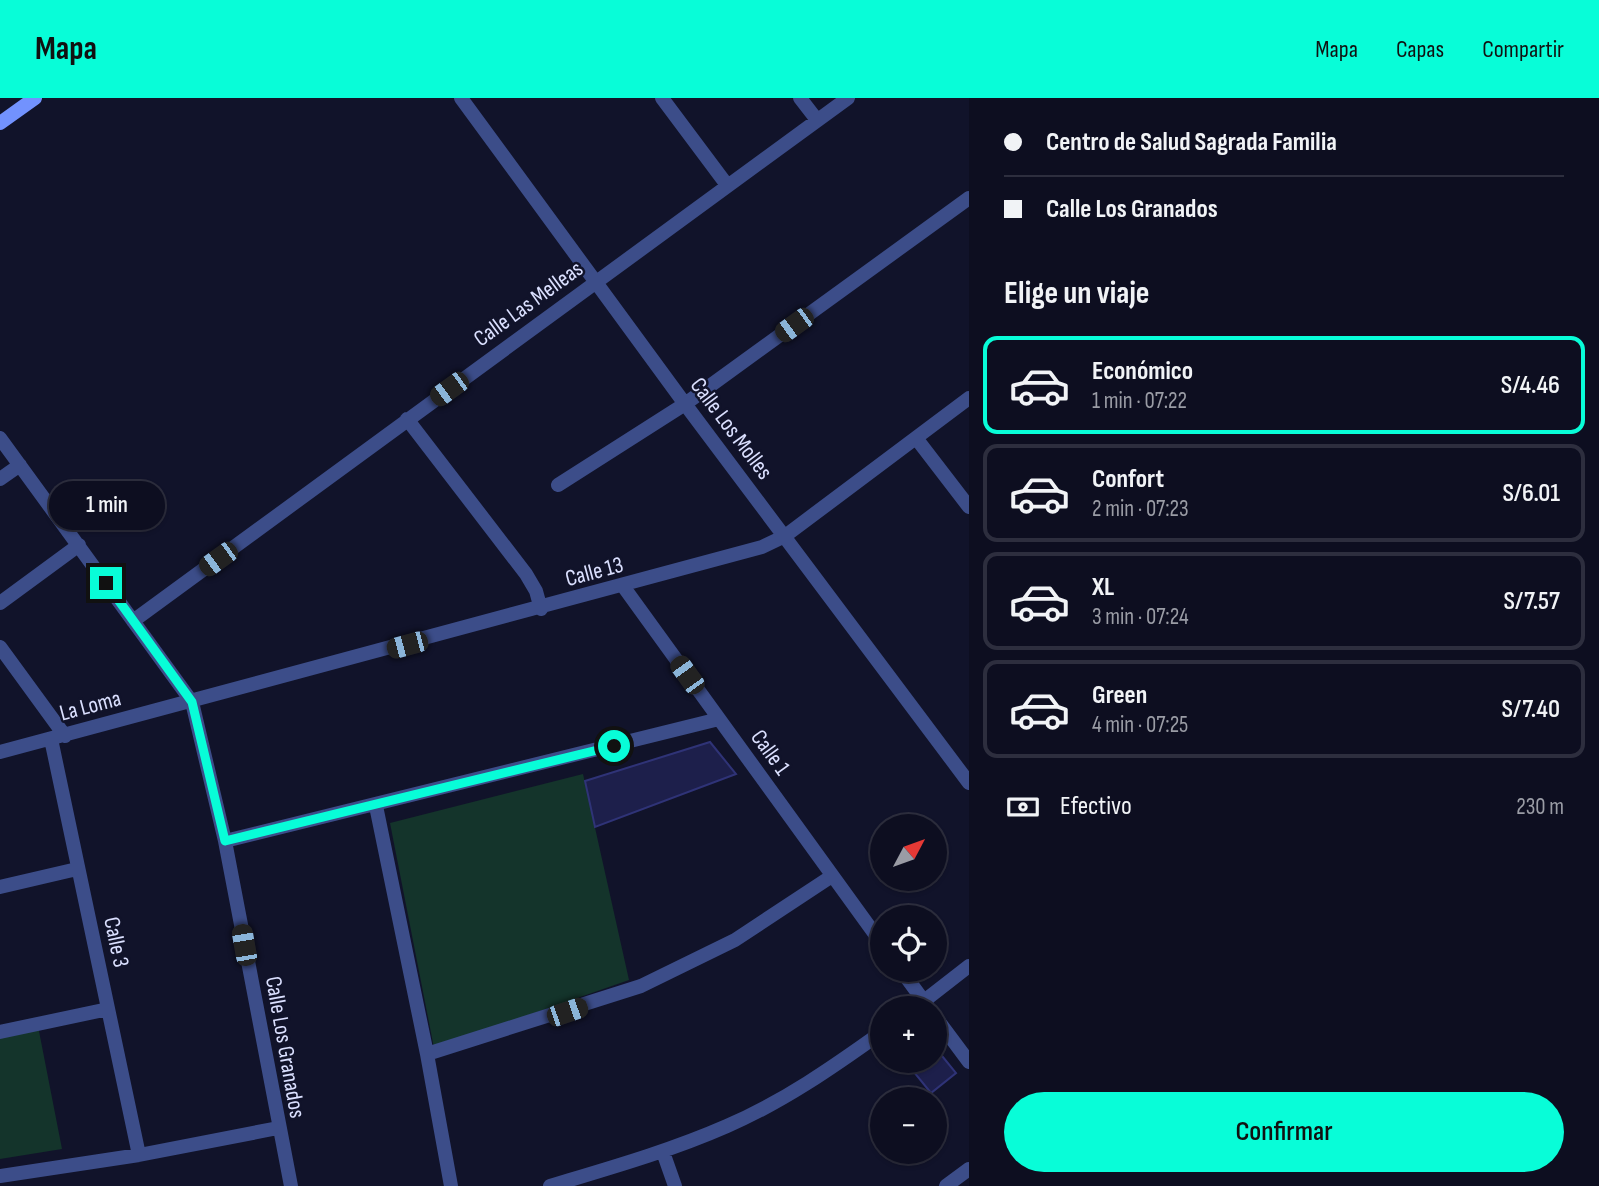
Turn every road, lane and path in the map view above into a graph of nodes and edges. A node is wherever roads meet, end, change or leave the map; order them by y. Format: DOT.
graph roads {
  1 [pos="35,98"];
  2 [pos="461,98"];
  3 [pos="662,98"];
  4 [pos="800,98"];
  5 [pos="848,98"];
  6 [pos="817,120"];
  7 [pos="0,122"];
  8 [pos="727,185"];
  9 [pos="969,198"];
  10 [pos="596,282"];
  11 [pos="969,398"];
  12 [pos="685,404"];
  13 [pos="407,419"];
  14 [pos="0,438"];
  15 [pos="916,438"];
  16 [pos="20,465"];
  17 [pos="0,479"];
  18 [pos="558,485"];
  19 [pos="969,507"];
  20 [pos="786,536"];
  21 [pos="79,545"];
  22 [pos="623,586"];
  23 [pos="0,603"];
  24 [pos="541,609"];
  25 [pos="133,621"];
  26 [pos="0,647"];
  27 [pos="192,702"];
  28 [pos="719,719"];
  29 [pos="58,737"];
  30 [pos="0,752"];
  31 [pos="969,783"];
  32 [pos="376,806"];
  33 [pos="225,841"];
  34 [pos="77,869"];
  35 [pos="832,876"];
  36 [pos="0,887"];
  37 [pos="870,928"];
  38 [pos="969,966"];
  39 [pos="934,996"];
  40 [pos="108,1009"];
  41 [pos="0,1032"];
  42 [pos="947,1032"];
  43 [pos="870,1040"];
  44 [pos="427,1054"];
  45 [pos="969,1062"];
  46 [pos="278,1128"];
  47 [pos="663,1152"];
  48 [pos="139,1155"];
  49 [pos="969,1169"];
  50 [pos="0,1176"];
  51 [pos="291,1186"];
  52 [pos="451,1186"];
  53 [pos="550,1186"];
  54 [pos="675,1186"];
  55 [pos="946,1186"];
  1 -- 7 [label="main road"];
  2 -- 10 [label="street, Calle Los Molles"];
  3 -- 8 [label="street"];
  4 -- 6 [label="street"];
  5 -- 6 [label="street, Calle Las Melleas"];
  6 -- 8 [label="street, Calle Las Melleas"];
  8 -- 10 [label="street, Calle Las Melleas"];
  9 -- 12 [label="street"];
  10 -- 12 [label="street, Calle Los Molles"];
  10 -- 13 [label="street, Calle Las Melleas"];
  11 -- 15 [label="street, Calle 13"];
  12 -- 18 [label="street"];
  12 -- 20 [label="street, Calle Los Molles"];
  13 -- 24 [label="street"];
  13 -- 25 [label="street, Calle Las Melleas"];
  14 -- 16 [label="street, Calle Los Granados"];
  15 -- 19 [label="street"];
  15 -- 20 [label="street, Calle 13"];
  16 -- 17 [label="street"];
  16 -- 21 [label="street, Calle Los Granados"];
  20 -- 22 [label="street, Calle 13"];
  20 -- 31 [label="street, Calle Los Molles"];
  21 -- 23 [label="street"];
  21 -- 25 [label="street, Calle Los Granados"];
  22 -- 24 [label="street, Calle 13"];
  22 -- 28 [label="street, Calle 1"];
  24 -- 27 [label="street, Calle 13"];
  25 -- 27 [label="street, Calle Los Granados"];
  26 -- 29 [label="street"];
  27 -- 29 [label="street, La Loma"];
  27 -- 33 [label="street, Calle Los Granados"];
  28 -- 32 [label="street"];
  28 -- 35 [label="street, Calle 1"];
  29 -- 30 [label="street, La Loma"];
  29 -- 34 [label="street, Calle 3"];
  32 -- 33 [label="street"];
  32 -- 44 [label="street"];
  33 -- 46 [label="street, Calle Los Granados"];
  34 -- 36 [label="street"];
  34 -- 40 [label="street, Calle 3"];
  35 -- 37 [label="street, Calle 1"];
  35 -- 44 [label="street"];
  38 -- 39 [label="street"];
  40 -- 41 [label="street"];
  40 -- 48 [label="street, Calle 3"];
  42 -- 45 [label="street"];
  43 -- 47 [label="street"];
  44 -- 52 [label="street"];
  46 -- 48 [label="street"];
  46 -- 51 [label="street, Calle Los Granados"];
  47 -- 53 [label="street"];
  47 -- 54 [label="street"];
  48 -- 50 [label="street"];
  49 -- 55 [label="street"];
}
